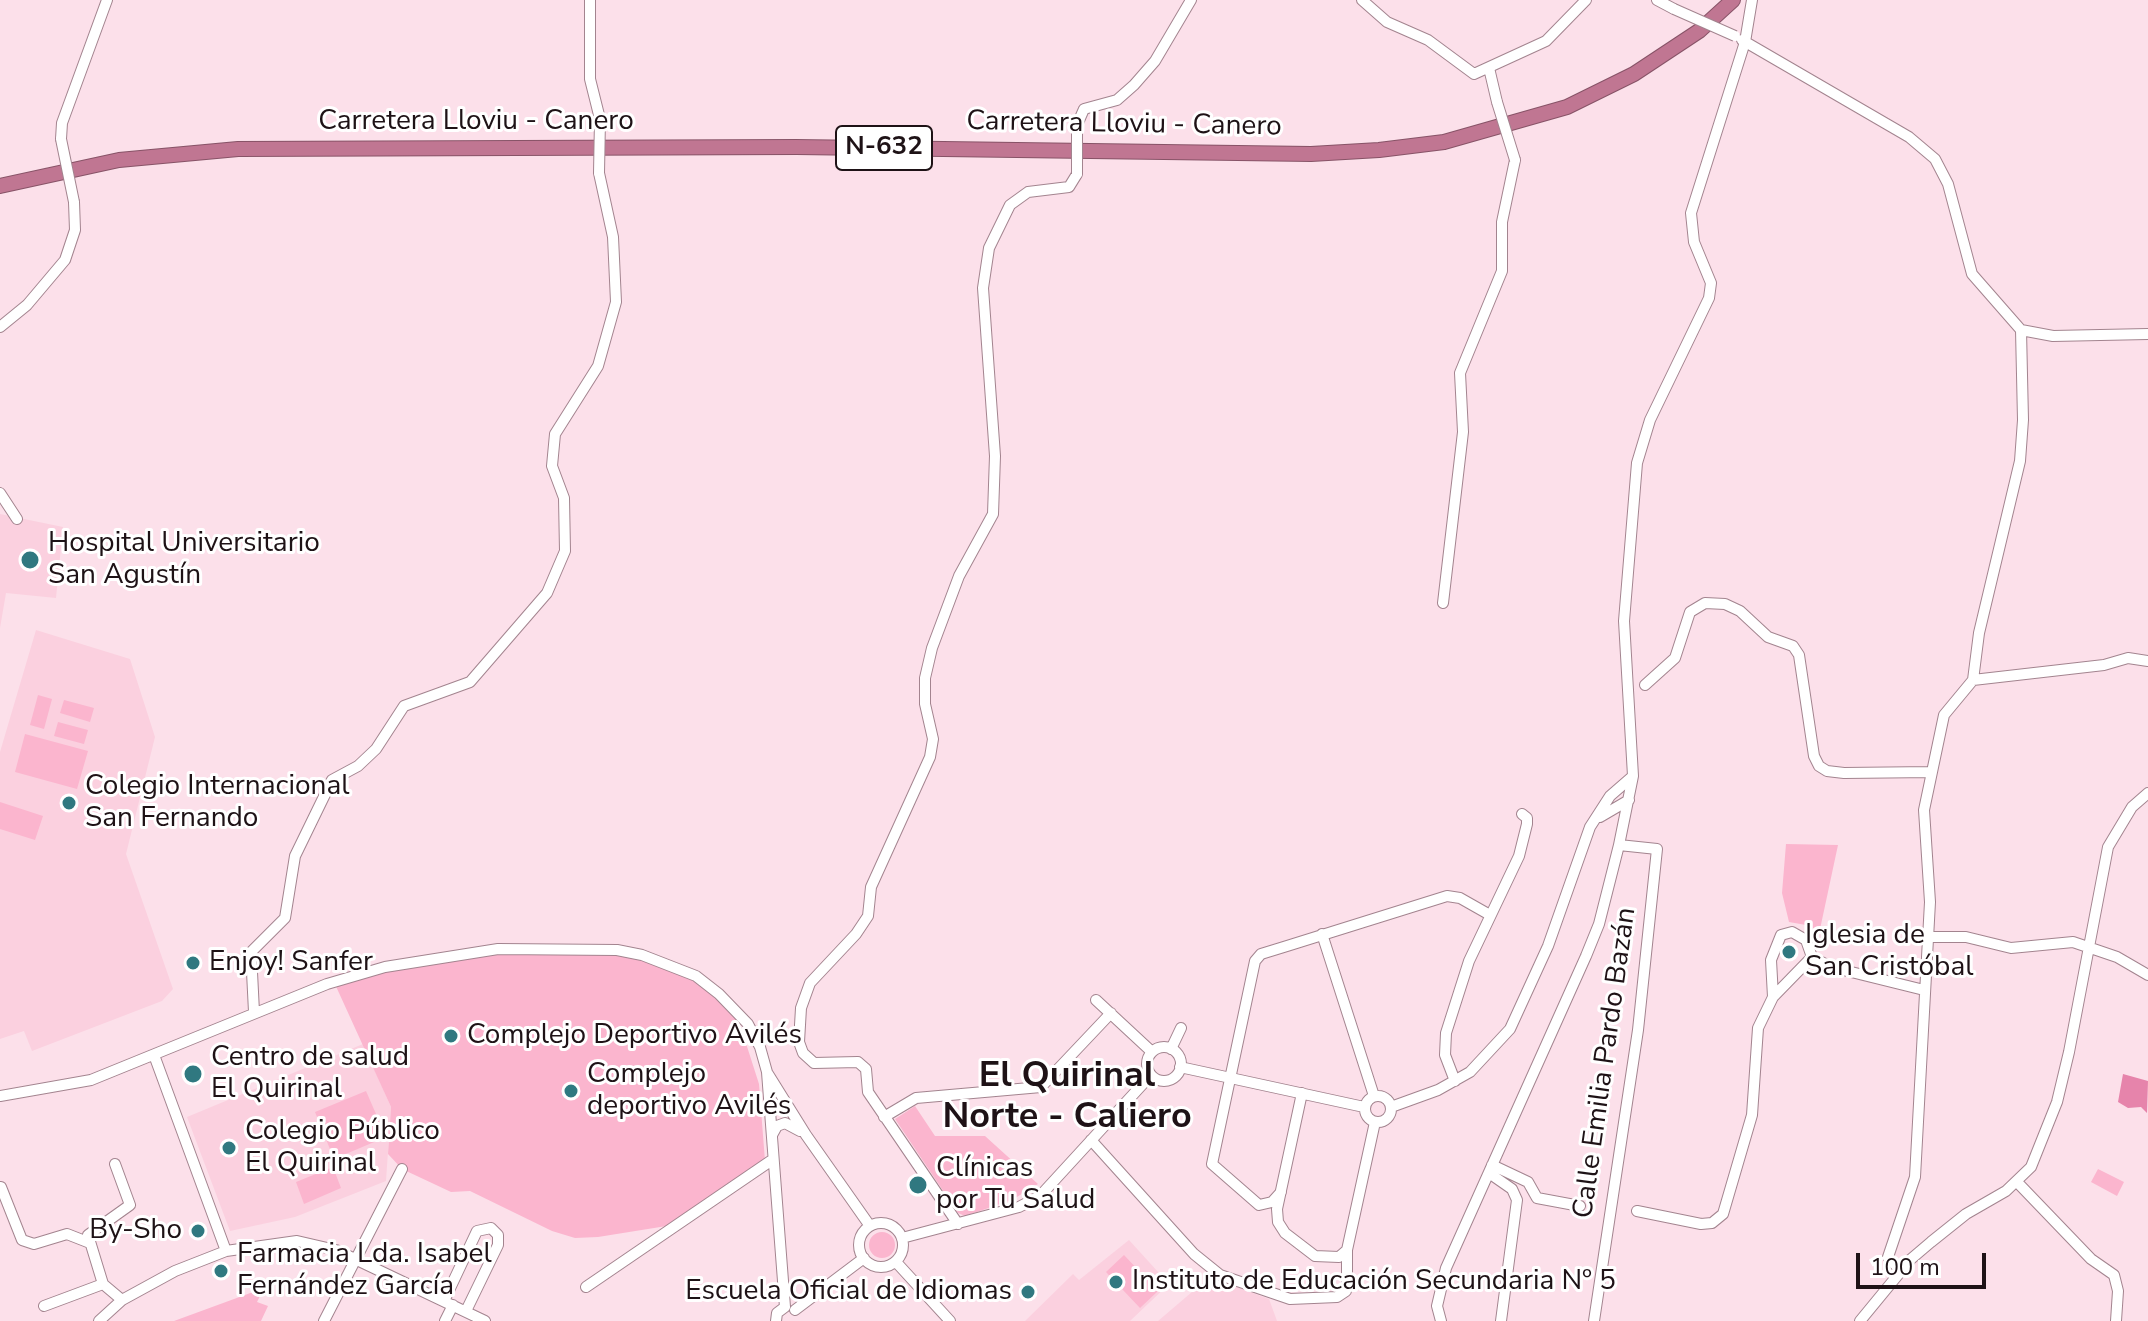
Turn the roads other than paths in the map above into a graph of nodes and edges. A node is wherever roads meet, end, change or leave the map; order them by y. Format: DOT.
graph roads {
  1 [pos="107,0"];
  2 [pos="590,0"];
  3 [pos="1191,0"];
  4 [pos="1362,0"];
  5 [pos="1586,0"];
  6 [pos="1657,0"];
  7 [pos="1733,0"];
  8 [pos="1752,4"];
  9 [pos="1745,42"];
  10 [pos="1489,68"];
  11 [pos="0,186"];
  12 [pos="0,327"];
  13 [pos="2021,330"];
  14 [pos="2148,334"];
  15 [pos="0,493"];
  16 [pos="17,519"];
  17 [pos="1443,603"];
  18 [pos="2148,661"];
  19 [pos="1973,680"];
  20 [pos="1645,685"];
  21 [pos="1932,772"];
  22 [pos="1633,776"];
  23 [pos="2148,793"];
  24 [pos="1629,800"];
  25 [pos="1608,803"];
  26 [pos="1624,826"];
  27 [pos="1525,832"];
  28 [pos="1619,845"];
  29 [pos="1490,915"];
  30 [pos="1322,934"];
  31 [pos="1929,937"];
  32 [pos="2090,947"];
  33 [pos="1812,957"];
  34 [pos="2148,975"];
  35 [pos="1924,990"];
  36 [pos="1773,997"];
  37 [pos="1096,1000"];
  38 [pos="254,1012"];
  39 [pos="1111,1013"];
  40 [pos="1181,1028"];
  41 [pos="1171,1049"];
  42 [pos="1152,1052"];
  43 [pos="154,1055"];
  44 [pos="1180,1067"];
  45 [pos="767,1072"];
  46 [pos="1151,1075"];
  47 [pos="1230,1078"];
  48 [pos="1455,1081"];
  49 [pos="1302,1093"];
  50 [pos="0,1096"];
  51 [pos="1374,1096"];
  52 [pos="1364,1107"];
  53 [pos="1391,1107"];
  54 [pos="884,1117"];
  55 [pos="1375,1122"];
  56 [pos="806,1135"];
  57 [pos="772,1137"];
  58 [pos="1091,1140"];
  59 [pos="772,1160"];
  60 [pos="115,1164"];
  61 [pos="402,1169"];
  62 [pos="1490,1169"];
  63 [pos="2017,1182"];
  64 [pos="1,1187"];
  65 [pos="1281,1192"];
  66 [pos="1580,1206"];
  67 [pos="1637,1211"];
  68 [pos="958,1224"];
  69 [pos="870,1226"];
  70 [pos="902,1238"];
  71 [pos="90,1243"];
  72 [pos="1347,1250"];
  73 [pos="226,1251"];
  74 [pos="864,1258"];
  75 [pos="356,1259"];
  76 [pos="896,1262"];
  77 [pos="1901,1271"];
  78 [pos="103,1284"];
  79 [pos="586,1287"];
  80 [pos="122,1300"];
  81 [pos="448,1303"];
  82 [pos="44,1306"];
  83 [pos="790,1308"];
  84 [pos="466,1311"];
  85 [pos="99,1321"];
  86 [pos="324,1321"];
  87 [pos="445,1321"];
  88 [pos="485,1321"];
  89 [pos="776,1321"];
  90 [pos="799,1321"];
  91 [pos="950,1321"];
  92 [pos="1441,1321"];
  93 [pos="1501,1321"];
  94 [pos="1594,1321"];
  95 [pos="1860,1321"];
  96 [pos="2116,1321"];
  1 -- 12 [label="street, bridge"];
  2 -- 38 [label="street, bridge"];
  3 -- 54 [label="street, bridge"];
  4 -- 10 [label="street"];
  5 -- 10 [label="street"];
  6 -- 9 [label="street, bridge"];
  7 -- 11 [label="highway, Carretera Lloviu - Canero / N-632"];
  8 -- 9 [label="street"];
  9 -- 13 [label="street"];
  9 -- 22 [label="street"];
  10 -- 17 [label="street, bridge"];
  13 -- 14 [label="street"];
  13 -- 19 [label="street"];
  15 -- 16 [label="street"];
  18 -- 19 [label="street"];
  19 -- 21 [label="street"];
  20 -- 21 [label="street"];
  21 -- 31 [label="street"];
  22 -- 24 [label="street"];
  22 -- 25 [label="street"];
  23 -- 32 [label="street"];
  24 -- 25 [label="street"];
  24 -- 26 [label="street"];
  25 -- 26 [label="street"];
  25 -- 48 [label="street"];
  26 -- 28 [label="street"];
  27 -- 29 [label="street"];
  28 -- 62 [label="street"];
  28 -- 94 [label="street, Calle Emilia Pardo Bazán"];
  29 -- 30 [label="street"];
  29 -- 48 [label="street"];
  30 -- 47 [label="street"];
  30 -- 51 [label="street"];
  31 -- 32 [label="street"];
  31 -- 35 [label="street"];
  32 -- 34 [label="street"];
  32 -- 63 [label="street"];
  33 -- 35 [label="street"];
  33 -- 36 [label="street"];
  33 -- 36 [label="street"];
  35 -- 77 [label="street"];
  36 -- 67 [label="street"];
  37 -- 39 [label="street"];
  38 -- 43 [label="street"];
  38 -- 45 [label="street"];
  39 -- 42 [label="street"];
  39 -- 54 [label="street"];
  40 -- 41 [label="street"];
  41 -- 42 [label="street"];
  41 -- 44 [label="street"];
  42 -- 46 [label="street"];
  43 -- 50 [label="street"];
  43 -- 73 [label="street"];
  44 -- 46 [label="street"];
  44 -- 47 [label="street"];
  45 -- 56 [label="street"];
  45 -- 57 [label="street"];
  46 -- 58 [label="street"];
  47 -- 49 [label="street"];
  47 -- 65 [label="street"];
  48 -- 53 [label="street"];
  49 -- 52 [label="street"];
  49 -- 65 [label="street"];
  51 -- 52 [label="street"];
  51 -- 53 [label="street"];
  52 -- 55 [label="street"];
  53 -- 55 [label="street"];
  54 -- 68 [label="street"];
  55 -- 72 [label="street"];
  56 -- 57 [label="street"];
  56 -- 69 [label="street"];
  57 -- 59 [label="street"];
  58 -- 68 [label="street"];
  58 -- 72 [label="street"];
  59 -- 79 [label="street"];
  59 -- 83 [label="street"];
  60 -- 71 [label="street"];
  61 -- 75 [label="street"];
  62 -- 66 [label="street"];
  62 -- 92 [label="street"];
  62 -- 93 [label="street"];
  63 -- 77 [label="street"];
  63 -- 96 [label="street"];
  64 -- 71 [label="street"];
  65 -- 72 [label="street"];
  68 -- 70 [label="street"];
  69 -- 70 [label="street"];
  69 -- 74 [label="street"];
  70 -- 76 [label="street"];
  71 -- 78 [label="street"];
  73 -- 75 [label="street"];
  73 -- 80 [label="street"];
  74 -- 76 [label="street"];
  74 -- 83 [label="street"];
  75 -- 81 [label="street"];
  75 -- 86 [label="street"];
  76 -- 91 [label="street"];
  77 -- 95 [label="street"];
  78 -- 80 [label="street"];
  78 -- 82 [label="street"];
  80 -- 85 [label="street"];
  81 -- 84 [label="street"];
  81 -- 84 [label="street"];
  81 -- 87 [label="street"];
  83 -- 89 [label="street"];
  83 -- 90 [label="street"];
  84 -- 88 [label="street"];
}
